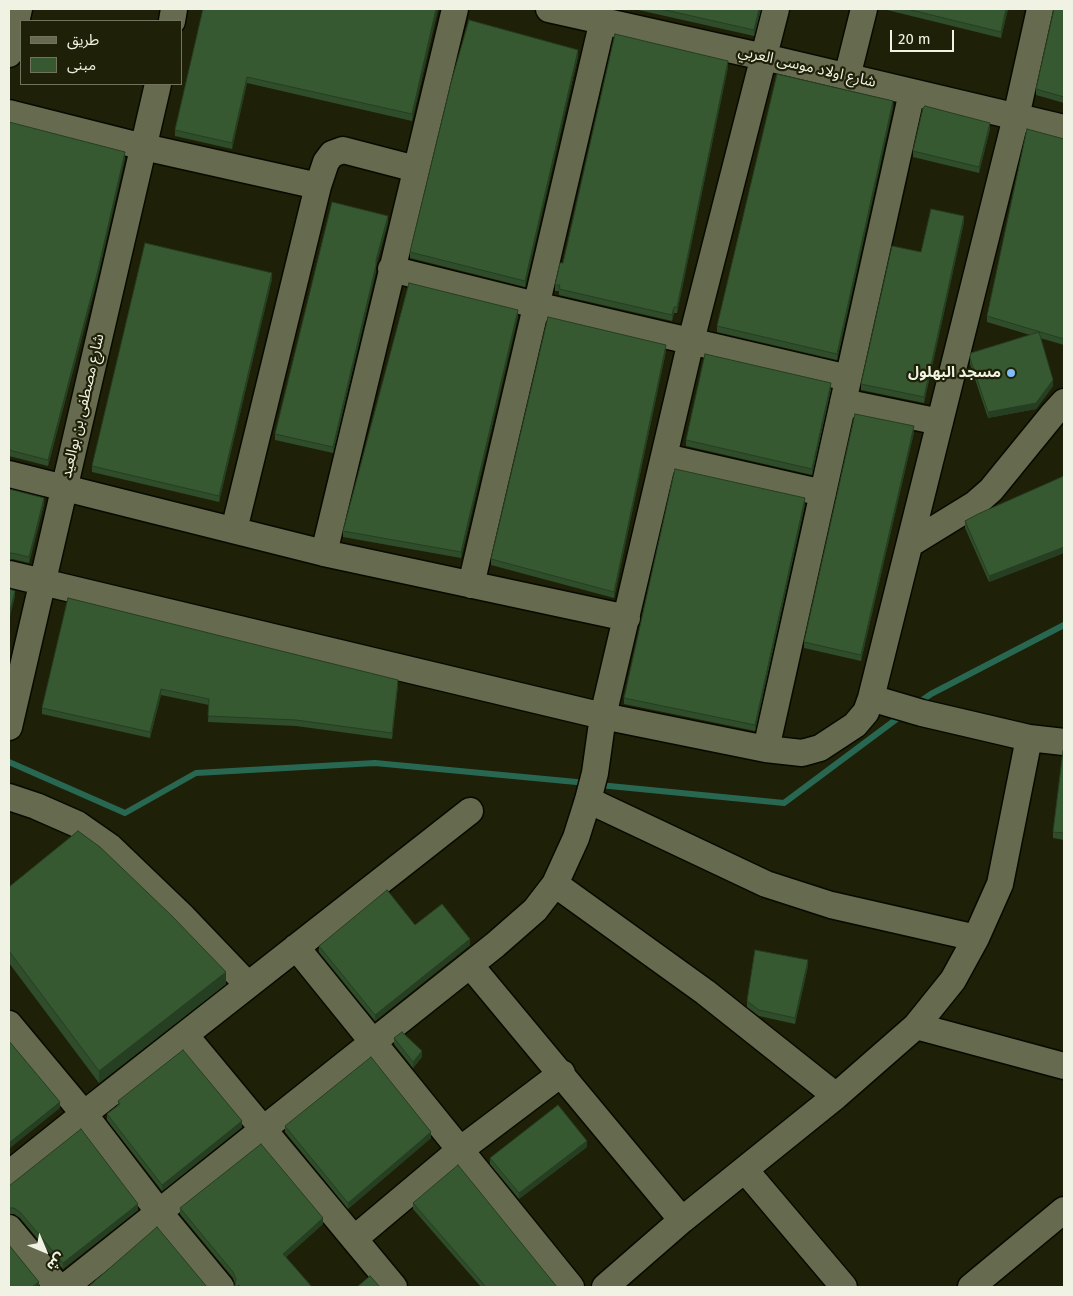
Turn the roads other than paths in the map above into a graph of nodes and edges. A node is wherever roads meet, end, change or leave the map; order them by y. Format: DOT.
graph roads {
  1 [pos="20,9"];
  2 [pos="455,9"];
  3 [pos="549,9"];
  4 [pos="776,9"];
  5 [pos="864,9"];
  6 [pos="1040,9"];
  7 [pos="603,20"];
  8 [pos="9,49"];
  9 [pos="764,57"];
  10 [pos="847,77"];
  11 [pos="158,85"];
  12 [pos="912,92"];
  13 [pos="9,114"];
  14 [pos="1016,116"];
  15 [pos="1064,128"];
  16 [pos="144,147"];
  17 [pos="416,169"];
  18 [pos="318,186"];
  19 [pos="391,269"];
  20 [pos="536,305"];
  21 [pos="691,341"];
  22 [pos="846,390"];
  23 [pos="1064,402"];
  24 [pos="940,422"];
  25 [pos="665,456"];
  26 [pos="9,474"];
  27 [pos="64,488"];
  28 [pos="823,493"];
  29 [pos="234,530"];
  30 [pos="910,544"];
  31 [pos="324,553"];
  32 [pos="9,574"];
  33 [pos="42,581"];
  34 [pos="471,585"];
  35 [pos="627,618"];
  36 [pos="871,698"];
  37 [pos="603,716"];
  38 [pos="9,727"];
  39 [pos="1029,738"];
  40 [pos="1064,742"];
  41 [pos="766,749"];
  42 [pos="9,797"];
  43 [pos="588,800"];
  44 [pos="470,811"];
  45 [pos="554,884"];
  46 [pos="976,938"];
  47 [pos="296,947"];
  48 [pos="470,965"];
  49 [pos="248,985"];
  50 [pos="9,1024"];
  51 [pos="916,1026"];
  52 [pos="184,1035"];
  53 [pos="373,1043"];
  54 [pos="1064,1066"];
  55 [pos="562,1073"];
  56 [pos="836,1096"];
  57 [pos="84,1114"];
  58 [pos="263,1130"];
  59 [pos="460,1150"];
  60 [pos="745,1170"];
  61 [pos="9,1174"];
  62 [pos="1064,1210"];
  63 [pos="159,1212"];
  64 [pos="682,1220"];
  65 [pos="9,1228"];
  66 [pos="354,1239"];
  67 [pos="623,1282"];
  68 [pos="58,1287"];
  69 [pos="65,1287"];
  70 [pos="221,1287"];
  71 [pos="394,1287"];
  72 [pos="571,1287"];
  73 [pos="844,1287"];
  74 [pos="971,1287"];
  1 -- 8 [label="street"];
  2 -- 17 [label="street"];
  3 -- 7 [label="street, شارع اولاد موسى العربي"];
  4 -- 9 [label="street"];
  5 -- 10 [label="street"];
  6 -- 14 [label="street"];
  7 -- 9 [label="street, شارع اولاد موسى العربي"];
  7 -- 20 [label="street"];
  9 -- 10 [label="street, شارع اولاد موسى العربي"];
  9 -- 21 [label="street"];
  10 -- 12 [label="street, شارع اولاد موسى العربي"];
  11 -- 16 [label="street, شارع مصطفى بن بوالعيد"];
  12 -- 14 [label="street, شارع اولاد موسى العربي"];
  12 -- 22 [label="street"];
  13 -- 16 [label="street"];
  14 -- 15 [label="street, شارع اولاد موسى العربي"];
  14 -- 24 [label="street"];
  16 -- 18 [label="street"];
  16 -- 27 [label="street, شارع مصطفى بن بوالعيد"];
  17 -- 18 [label="street"];
  17 -- 19 [label="street"];
  18 -- 29 [label="street"];
  19 -- 20 [label="street"];
  19 -- 31 [label="street"];
  20 -- 21 [label="street"];
  20 -- 34 [label="street"];
  21 -- 22 [label="street"];
  21 -- 25 [label="street"];
  22 -- 24 [label="street"];
  22 -- 28 [label="street"];
  23 -- 30 [label="street"];
  24 -- 30 [label="street"];
  25 -- 28 [label="street"];
  25 -- 35 [label="street"];
  26 -- 27 [label="street"];
  27 -- 29 [label="street"];
  27 -- 33 [label="street, شارع مصطفى بن بوالعيد"];
  28 -- 41 [label="street"];
  29 -- 31 [label="street"];
  30 -- 36 [label="street"];
  31 -- 34 [label="street"];
  32 -- 33 [label="street"];
  33 -- 37 [label="street"];
  33 -- 38 [label="street, شارع مصطفى بن بوالعيد"];
  34 -- 35 [label="street"];
  35 -- 37 [label="street"];
  36 -- 39 [label="street"];
  36 -- 41 [label="street"];
  37 -- 41 [label="street"];
  37 -- 43 [label="street"];
  39 -- 40 [label="street"];
  39 -- 46 [label="street"];
  42 -- 49 [label="street"];
  43 -- 45 [label="street"];
  43 -- 46 [label="street"];
  44 -- 47 [label="street"];
  45 -- 48 [label="street"];
  45 -- 56 [label="street"];
  46 -- 51 [label="street"];
  47 -- 49 [label="street"];
  47 -- 53 [label="street"];
  48 -- 53 [label="street"];
  48 -- 55 [label="street"];
  49 -- 52 [label="street"];
  50 -- 57 [label="street"];
  51 -- 54 [label="street"];
  51 -- 56 [label="street"];
  52 -- 57 [label="street"];
  52 -- 58 [label="street"];
  53 -- 58 [label="street"];
  53 -- 59 [label="street"];
  55 -- 59 [label="street"];
  55 -- 64 [label="street"];
  56 -- 60 [label="street"];
  57 -- 61 [label="street"];
  57 -- 63 [label="street"];
  58 -- 63 [label="street"];
  58 -- 66 [label="street"];
  59 -- 66 [label="street"];
  59 -- 72 [label="street"];
  60 -- 64 [label="street"];
  60 -- 73 [label="street"];
  62 -- 74 [label="street"];
  63 -- 69 [label="street"];
  63 -- 70 [label="street"];
  64 -- 67 [label="street"];
  65 -- 68 [label="street"];
  66 -- 71 [label="street"];
}
